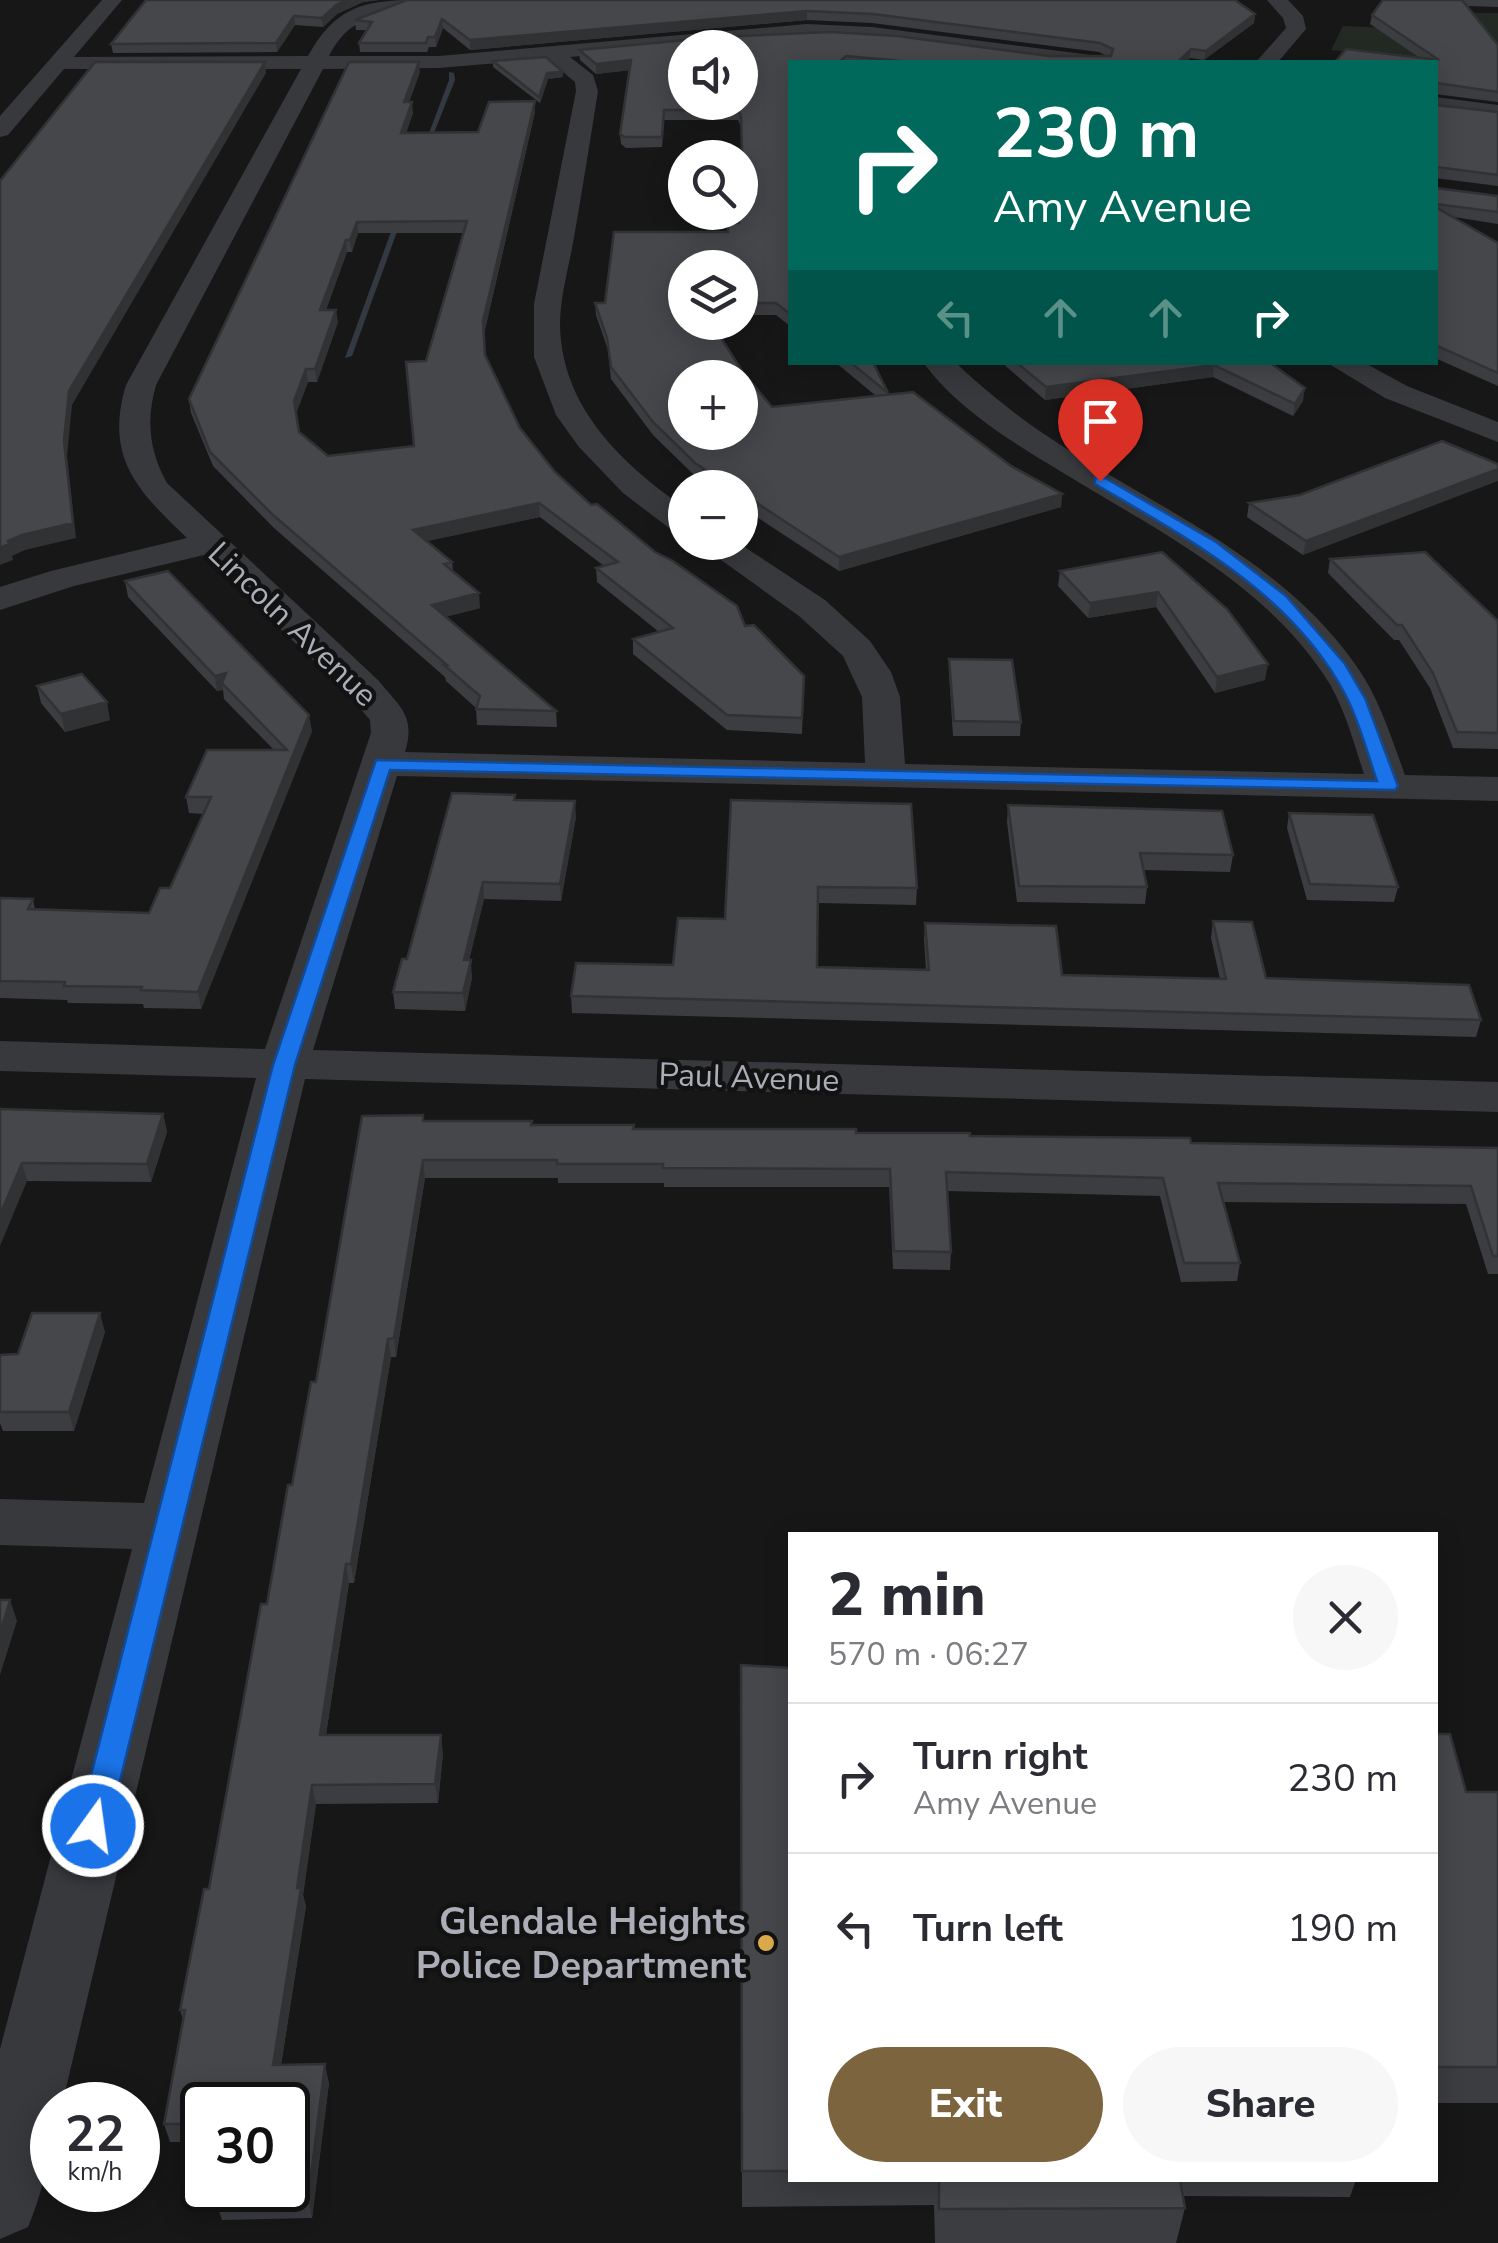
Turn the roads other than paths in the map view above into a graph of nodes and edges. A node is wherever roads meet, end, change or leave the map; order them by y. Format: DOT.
graph roads {
  1 [pos="112,0"];
  2 [pos="404,0"];
  3 [pos="1278,0"];
  4 [pos="930,42"];
  5 [pos="323,46"];
  6 [pos="554,54"];
  7 [pos="901,60"];
  8 [pos="1083,60"];
  9 [pos="1269,60"];
  10 [pos="58,63"];
  11 [pos="1438,104"];
  12 [pos="1498,112"];
  13 [pos="0,130"];
  14 [pos="940,365"];
  15 [pos="1346,365"];
  16 [pos="1498,433"];
  17 [pos="668,511"];
  18 [pos="212,543"];
  19 [pos="738,560"];
  20 [pos="0,598"];
  21 [pos="382,764"];
  22 [pos="885,775"];
  23 [pos="1388,786"];
  24 [pos="1498,789"];
  25 [pos="0,1056"];
  26 [pos="284,1065"];
  27 [pos="1498,1097"];
  28 [pos="0,1522"];
  29 [pos="168,1527"];
  30 [pos="0,2198"];
  1 -- 10 [label="street"];
  2 -- 5 [label="street"];
  3 -- 9 [label="street"];
  4 -- 6 [label="street"];
  4 -- 7 [label="street"];
  4 -- 8 [label="street"];
  5 -- 6 [label="street"];
  5 -- 10 [label="street"];
  5 -- 18 [label="street, Lincoln Avenue"];
  6 -- 17 [label="street"];
  10 -- 13 [label="street"];
  11 -- 12 [label="street"];
  14 -- 23 [label="street"];
  15 -- 16 [label="street"];
  18 -- 20 [label="street"];
  18 -- 21 [label="street, Lincoln Avenue"];
  19 -- 22 [label="street"];
  21 -- 22 [label="street"];
  21 -- 26 [label="street, Lincoln Avenue"];
  22 -- 23 [label="street"];
  23 -- 24 [label="street"];
  25 -- 26 [label="street, Paul Avenue"];
  26 -- 27 [label="street, Paul Avenue"];
  26 -- 29 [label="street, Lincoln Avenue"];
  28 -- 29 [label="street"];
  29 -- 30 [label="street, Lincoln Avenue"];
}
